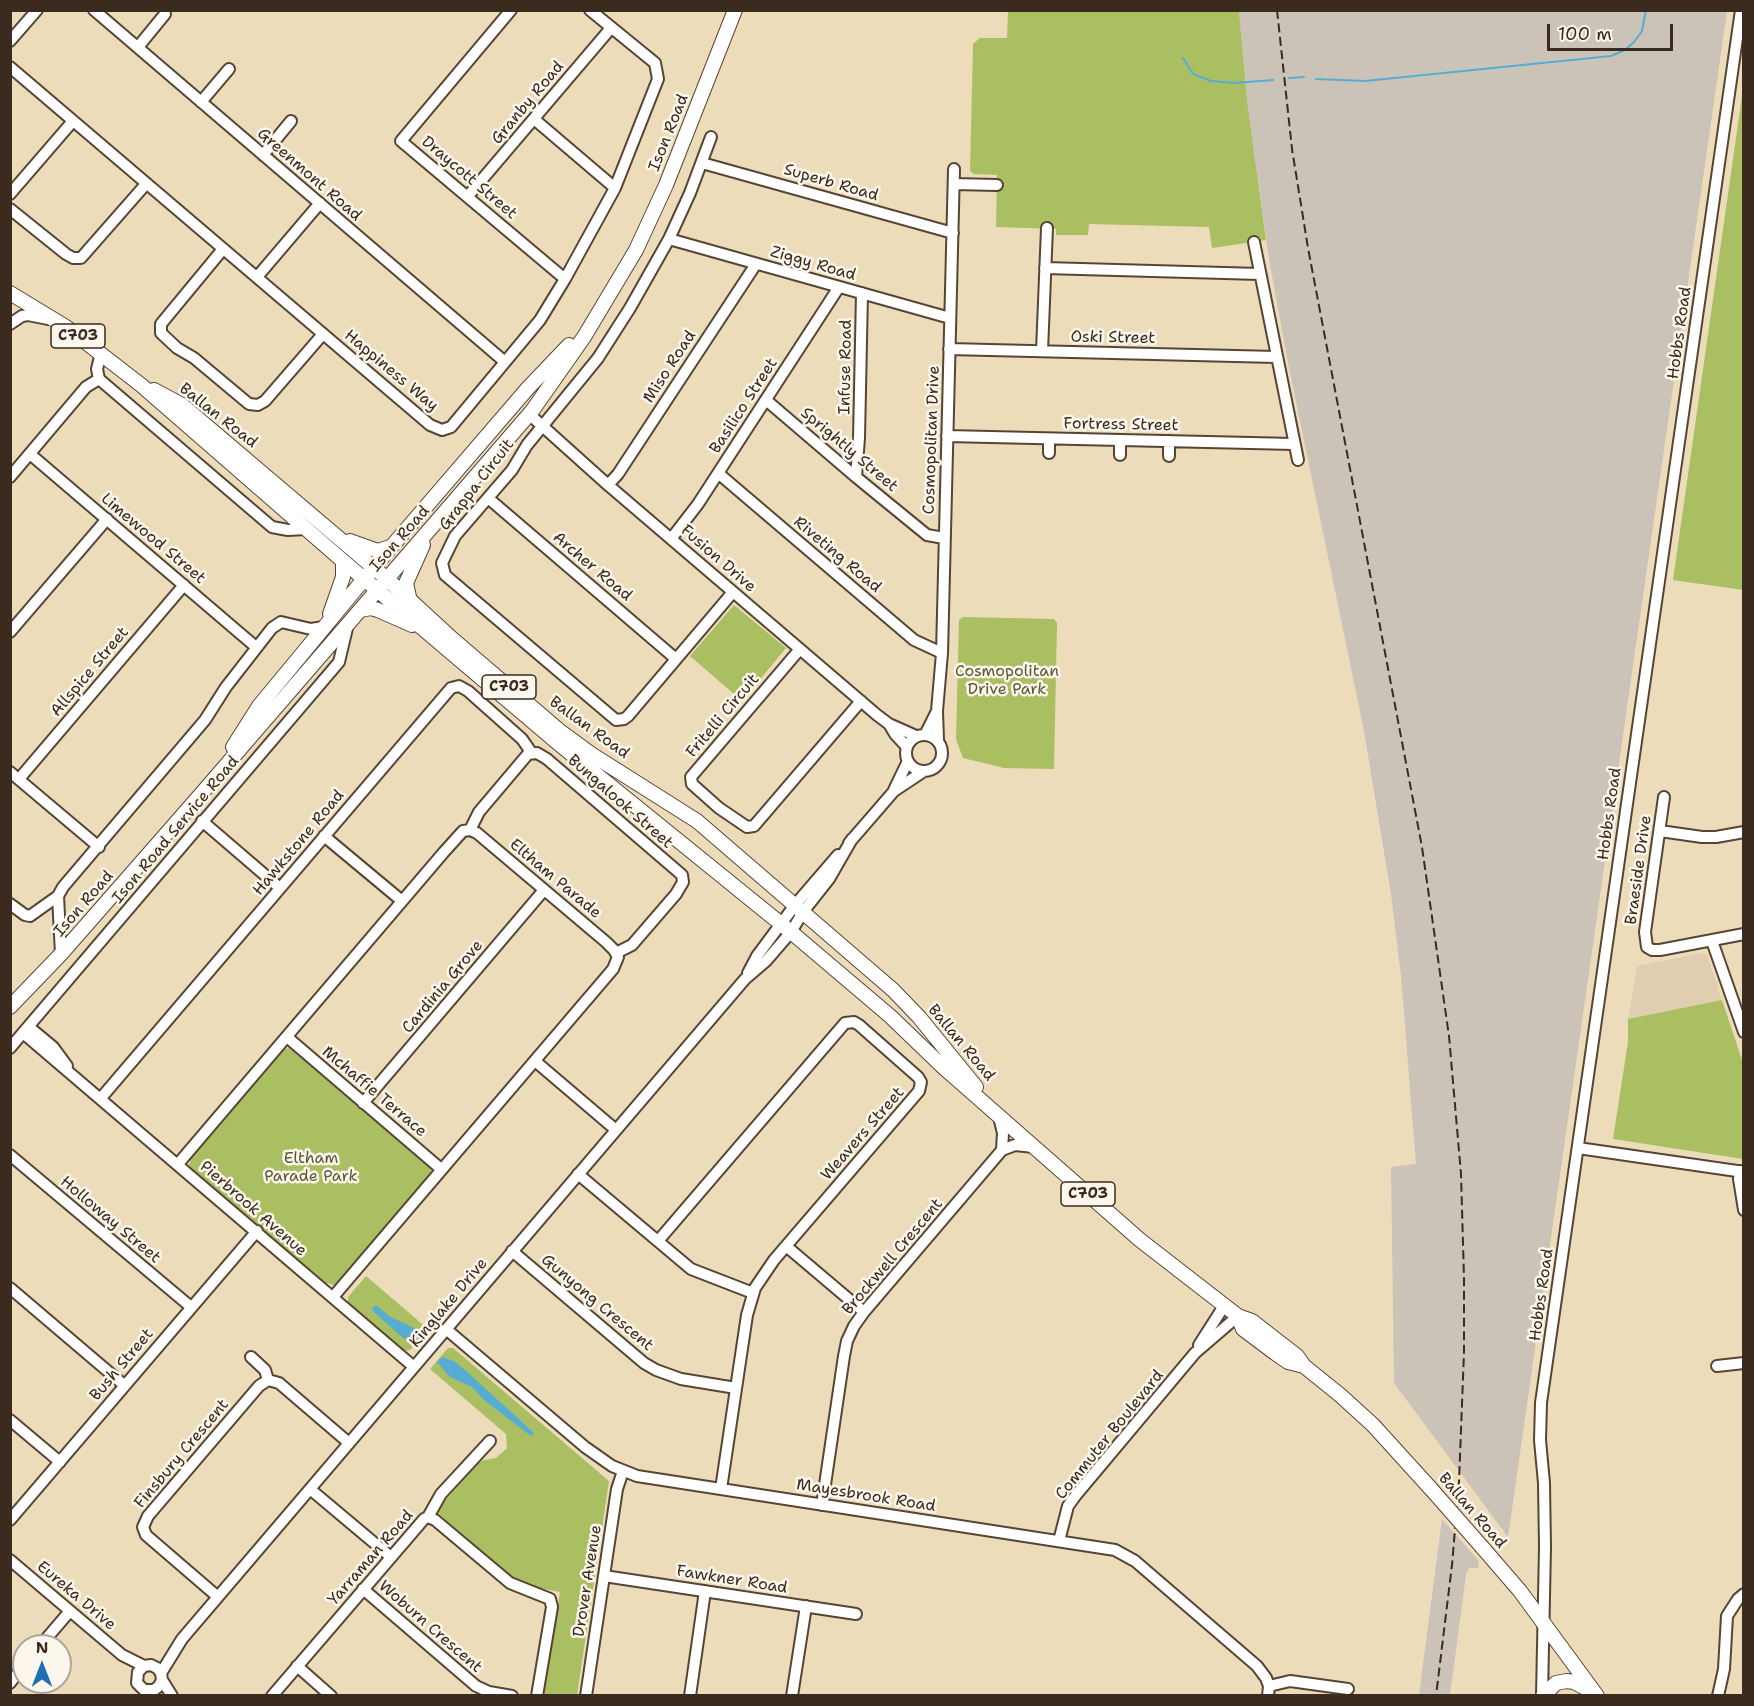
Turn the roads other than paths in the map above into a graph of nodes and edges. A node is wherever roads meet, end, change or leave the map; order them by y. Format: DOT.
graph roads {
  1 [pos="37,10"];
  2 [pos="94,10"];
  3 [pos="511,10"];
  4 [pos="590,10"];
  5 [pos="735,10"];
  6 [pos="1741,10"];
  7 [pos="165,14"];
  8 [pos="611,28"];
  9 [pos="10,41"];
  10 [pos="138,47"];
  11 [pos="10,67"];
  12 [pos="229,69"];
  13 [pos="201,102"];
  14 [pos="534,119"];
  15 [pos="73,121"];
  16 [pos="291,121"];
  17 [pos="711,136"];
  18 [pos="263,154"];
  19 [pos="702,163"];
  20 [pos="954,169"];
  21 [pos="146,184"];
  22 [pos="954,184"];
  23 [pos="997,185"];
  24 [pos="615,188"];
  25 [pos="10,194"];
  26 [pos="468,196"];
  27 [pos="320,204"];
  28 [pos="10,209"];
  29 [pos="1047,228"];
  30 [pos="953,233"];
  31 [pos="669,239"];
  32 [pos="1254,242"];
  33 [pos="223,249"];
  34 [pos="756,264"];
  35 [pos="1045,268"];
  36 [pos="1260,274"];
  37 [pos="257,278"];
  38 [pos="565,279"];
  39 [pos="839,287"];
  40 [pos="11,293"];
  41 [pos="862,293"];
  42 [pos="609,296"];
  43 [pos="950,318"];
  44 [pos="57,321"];
  45 [pos="10,324"];
  46 [pos="324,334"];
  47 [pos="949,349"];
  48 [pos="1042,351"];
  49 [pos="101,353"];
  50 [pos="1276,357"];
  51 [pos="505,362"];
  52 [pos="99,379"];
  53 [pos="141,385"];
  54 [pos="766,400"];
  55 [pos="508,411"];
  56 [pos="529,414"];
  57 [pos="543,426"];
  58 [pos="947,436"];
  59 [pos="1049,439"];
  60 [pos="1120,440"];
  61 [pos="1169,441"];
  62 [pos="1294,444"];
  63 [pos="1049,453"];
  64 [pos="30,454"];
  65 [pos="1120,454"];
  66 [pos="1169,456"];
  67 [pos="1298,460"];
  68 [pos="718,473"];
  69 [pos="10,477"];
  70 [pos="856,477"];
  71 [pos="608,485"];
  72 [pos="488,498"];
  73 [pos="107,519"];
  74 [pos="434,526"];
  75 [pos="306,529"];
  76 [pos="332,531"];
  77 [pos="944,538"];
  78 [pos="671,539"];
  79 [pos="392,546"];
  80 [pos="343,561"];
  81 [pos="374,567"];
  82 [pos="364,579"];
  83 [pos="382,584"];
  84 [pos="184,585"];
  85 [pos="733,592"];
  86 [pos="409,597"];
  87 [pos="360,610"];
  88 [pos="348,624"];
  89 [pos="324,627"];
  90 [pos="10,632"];
  91 [pos="430,634"];
  92 [pos="256,647"];
  93 [pos="800,649"];
  94 [pos="942,653"];
  95 [pos="676,659"];
  96 [pos="861,701"];
  97 [pos="937,711"];
  98 [pos="889,724"];
  99 [pos="921,736"];
  100 [pos="938,740"];
  101 [pos="907,747"];
  102 [pos="531,752"];
  103 [pos="908,761"];
  104 [pos="924,771"];
  105 [pos="15,775"];
  106 [pos="894,791"];
  107 [pos="202,794"];
  108 [pos="1664,797"];
  109 [pos="202,821"];
  110 [pos="470,830"];
  111 [pos="1660,831"];
  112 [pos="1743,832"];
  113 [pos="324,836"];
  114 [pos="852,839"];
  115 [pos="99,847"];
  116 [pos="280,888"];
  117 [pos="544,890"];
  118 [pos="58,896"];
  119 [pos="402,902"];
  120 [pos="10,904"];
  121 [pos="799,908"];
  122 [pos="786,928"];
  123 [pos="1743,934"];
  124 [pos="1712,940"];
  125 [pos="62,954"];
  126 [pos="616,954"];
  127 [pos="10,1007"];
  128 [pos="26,1030"];
  129 [pos="1743,1032"];
  130 [pos="287,1037"];
  131 [pos="10,1048"];
  132 [pos="535,1061"];
  133 [pos="101,1098"];
  134 [pos="363,1103"];
  135 [pos="999,1117"];
  136 [pos="616,1130"];
  137 [pos="1034,1147"];
  138 [pos="1578,1148"];
  139 [pos="1002,1150"];
  140 [pos="10,1155"];
  141 [pos="178,1164"];
  142 [pos="441,1169"];
  143 [pos="1742,1172"];
  144 [pos="578,1174"];
  145 [pos="1743,1210"];
  146 [pos="257,1231"];
  147 [pos="658,1241"];
  148 [pos="786,1246"];
  149 [pos="512,1251"];
  150 [pos="10,1288"];
  151 [pos="753,1293"];
  152 [pos="333,1297"];
  153 [pos="1224,1306"];
  154 [pos="191,1307"];
  155 [pos="864,1312"];
  156 [pos="1238,1316"];
  157 [pos="446,1329"];
  158 [pos="1195,1353"];
  159 [pos="251,1357"];
  160 [pos="1743,1363"];
  161 [pos="1717,1366"];
  162 [pos="414,1367"];
  163 [pos="268,1380"];
  164 [pos="124,1385"];
  165 [pos="736,1388"];
  166 [pos="10,1420"];
  167 [pos="490,1441"];
  168 [pos="349,1443"];
  169 [pos="60,1462"];
  170 [pos="623,1471"];
  171 [pos="310,1489"];
  172 [pos="721,1490"];
  173 [pos="822,1505"];
  174 [pos="428,1517"];
  175 [pos="10,1520"];
  176 [pos="1059,1541"];
  177 [pos="391,1557"];
  178 [pos="10,1560"];
  179 [pos="604,1575"];
  180 [pos="363,1589"];
  181 [pos="705,1591"];
  182 [pos="1743,1594"];
  183 [pos="218,1598"];
  184 [pos="1743,1604"];
  185 [pos="806,1606"];
  186 [pos="70,1611"];
  187 [pos="856,1614"];
  188 [pos="1544,1624"];
  189 [pos="1726,1632"];
  190 [pos="50,1634"];
  191 [pos="176,1647"];
  192 [pos="122,1655"];
  193 [pos="148,1666"];
  194 [pos="297,1666"];
  195 [pos="162,1677"];
  196 [pos="137,1679"];
  197 [pos="1348,1689"];
  198 [pos="1268,1691"];
  199 [pos="147,1692"];
  200 [pos="131,1695"];
  201 [pos="166,1695"];
  202 [pos="172,1695"];
  203 [pos="272,1695"];
  204 [pos="331,1695"];
  205 [pos="512,1695"];
  206 [pos="537,1695"];
  207 [pos="586,1695"];
  208 [pos="690,1695"];
  209 [pos="792,1695"];
  210 [pos="1543,1695"];
  211 [pos="1596,1695"];
  212 [pos="1718,1695"];
  1 -- 9 [label="street"];
  2 -- 10 [label="street, Greenmont Road"];
  3 -- 26 [label="street, Draycott Street"];
  4 -- 8 [label="street, Happiness Way"];
  5 -- 42 [label="main road, Ison Road"];
  6 -- 138 [label="street, Hobbs Road"];
  7 -- 10 [label="street"];
  8 -- 14 [label="street, Granby Road"];
  8 -- 24 [label="street, Happiness Way"];
  10 -- 13 [label="street, Greenmont Road"];
  11 -- 15 [label="street, Happiness Way"];
  12 -- 13 [label="street"];
  13 -- 18 [label="street, Greenmont Road"];
  14 -- 24 [label="street"];
  14 -- 26 [label="street, Granby Road"];
  15 -- 21 [label="street, Happiness Way"];
  15 -- 25 [label="street"];
  16 -- 18 [label="street"];
  17 -- 19 [label="street, Grappa Circuit"];
  18 -- 27 [label="street, Greenmont Road"];
  19 -- 30 [label="street, Superb Road"];
  19 -- 31 [label="street, Grappa Circuit"];
  20 -- 22 [label="street, Cosmopolitan Drive"];
  21 -- 28 [label="street"];
  21 -- 33 [label="street, Happiness Way"];
  22 -- 23 [label="street"];
  22 -- 30 [label="street, Cosmopolitan Drive"];
  24 -- 38 [label="street, Happiness Way"];
  26 -- 38 [label="street, Draycott Street"];
  27 -- 37 [label="street"];
  27 -- 51 [label="street, Greenmont Road"];
  29 -- 35 [label="street"];
  30 -- 43 [label="street, Cosmopolitan Drive"];
  31 -- 34 [label="street, Ziggy Road"];
  31 -- 57 [label="street, Grappa Circuit"];
  32 -- 36 [label="street"];
  33 -- 37 [label="street, Happiness Way"];
  33 -- 46 [label="street"];
  34 -- 39 [label="street, Ziggy Road"];
  34 -- 71 [label="street, Miso Road"];
  35 -- 36 [label="street"];
  35 -- 48 [label="street"];
  36 -- 50 [label="street"];
  37 -- 46 [label="street, Happiness Way"];
  38 -- 51 [label="street, Happiness Way"];
  39 -- 41 [label="street, Ziggy Road"];
  39 -- 54 [label="street, Basilico Street"];
  40 -- 44 [label="main road, Ballan Road / C703"];
  41 -- 43 [label="street, Ziggy Road"];
  41 -- 70 [label="street, Infuse Road"];
  42 -- 55 [label="main road, Ison Road"];
  42 -- 56 [label="main road, Ison Road"];
  43 -- 47 [label="street, Cosmopolitan Drive"];
  44 -- 45 [label="street"];
  44 -- 49 [label="main road, Ballan Road / C703"];
  46 -- 51 [label="street, Happiness Way"];
  47 -- 48 [label="street, Oski Street"];
  47 -- 58 [label="street, Cosmopolitan Drive"];
  48 -- 50 [label="street, Oski Street"];
  49 -- 52 [label="street"];
  49 -- 53 [label="main road, Ballan Road / C703"];
  50 -- 62 [label="street"];
  52 -- 64 [label="street"];
  52 -- 75 [label="street"];
  53 -- 75 [label="main road, Ballan Road / C703"];
  53 -- 76 [label="main road, Ballan Road / C703"];
  54 -- 68 [label="street, Basilico Street"];
  54 -- 70 [label="street, Sprightly Street"];
  55 -- 56 [label="main road"];
  55 -- 79 [label="main road, Ison Road"];
  56 -- 57 [label="street, Fusion Drive"];
  56 -- 74 [label="main road, Ison Road"];
  57 -- 71 [label="street, Fusion Drive"];
  57 -- 72 [label="street, Grappa Circuit"];
  58 -- 59 [label="street, Fortress Street"];
  58 -- 77 [label="street, Cosmopolitan Drive"];
  59 -- 60 [label="street, Fortress Street"];
  59 -- 63 [label="street"];
  60 -- 61 [label="street, Fortress Street"];
  60 -- 65 [label="street"];
  61 -- 62 [label="street, Fortress Street"];
  61 -- 66 [label="street"];
  62 -- 67 [label="street"];
  64 -- 69 [label="street"];
  64 -- 73 [label="street, Limewood Street"];
  68 -- 78 [label="street, Basilico Street"];
  68 -- 94 [label="street, Riveting Road"];
  70 -- 77 [label="street, Sprightly Street"];
  71 -- 78 [label="street, Fusion Drive"];
  72 -- 95 [label="street, Archer Road"];
  72 -- 95 [label="street, Grappa Circuit"];
  73 -- 84 [label="street, Limewood Street"];
  73 -- 90 [label="street"];
  74 -- 83 [label="main road, Ison Road"];
  74 -- 86 [label="main road"];
  75 -- 80 [label="main road, Ballan Road / C703"];
  76 -- 79 [label="main road"];
  76 -- 81 [label="main road, Ballan Road / C703"];
  77 -- 94 [label="street, Cosmopolitan Drive"];
  78 -- 85 [label="street, Fusion Drive"];
  79 -- 81 [label="main road, Ison Road"];
  80 -- 82 [label="main road, Ballan Road / C703"];
  80 -- 89 [label="main road"];
  81 -- 82 [label="main road, Ison Road"];
  81 -- 83 [label="main road, Ballan Road / C703"];
  82 -- 83 [label="main road, Ballan Road / C703"];
  82 -- 89 [label="main road, Ison Road"];
  83 -- 86 [label="main road, Ballan Road / C703"];
  83 -- 87 [label="main road, Ison Road"];
  83 -- 91 [label="main road, Ballan Road / C703"];
  84 -- 92 [label="street, Limewood Street"];
  84 -- 105 [label="street, Allspice Street"];
  85 -- 93 [label="street, Fusion Drive"];
  85 -- 95 [label="street, Grappa Circuit"];
  86 -- 121 [label="main road, Ballan Road / C703"];
  87 -- 88 [label="main road, Ison Road"];
  87 -- 91 [label="main road"];
  88 -- 107 [label="main road, Ison Road"];
  88 -- 109 [label="street, Ison Road Service Road"];
  89 -- 92 [label="street"];
  89 -- 107 [label="main road, Ison Road"];
  91 -- 122 [label="main road, Ballan Road / C703"];
  92 -- 115 [label="street"];
  93 -- 96 [label="street, Fusion Drive"];
  93 -- 96 [label="street, Fritelli Circuit"];
  94 -- 97 [label="street, Cosmopolitan Drive"];
  96 -- 98 [label="street, Fusion Drive"];
  97 -- 99 [label="street, Cosmopolitan Drive"];
  97 -- 100 [label="street, Cosmopolitan Drive"];
  98 -- 99 [label="street, Fusion Drive"];
  98 -- 101 [label="street, Fusion Drive"];
  99 -- 100 [label="street"];
  99 -- 101 [label="street"];
  100 -- 104 [label="street"];
  101 -- 103 [label="street"];
  102 -- 110 [label="street"];
  102 -- 113 [label="street, Hawkstone Road"];
  102 -- 126 [label="street, Bungalook Street"];
  103 -- 104 [label="street"];
  103 -- 106 [label="street"];
  104 -- 106 [label="street"];
  105 -- 115 [label="street"];
  106 -- 114 [label="street"];
  107 -- 125 [label="main road, Ison Road"];
  108 -- 111 [label="street, Braeside Drive"];
  109 -- 116 [label="street"];
  109 -- 128 [label="street, Ison Road Service Road"];
  110 -- 117 [label="street, Eltham Parade"];
  110 -- 119 [label="street"];
  111 -- 112 [label="street"];
  111 -- 124 [label="street, Braeside Drive"];
  113 -- 116 [label="street, Hawkstone Road"];
  113 -- 119 [label="street"];
  114 -- 121 [label="street"];
  114 -- 121 [label="street"];
  115 -- 118 [label="street"];
  116 -- 133 [label="street, Hawkstone Road"];
  117 -- 126 [label="street, Eltham Parade"];
  117 -- 134 [label="street, Cardinia Grove"];
  118 -- 120 [label="street"];
  118 -- 125 [label="street"];
  119 -- 130 [label="street"];
  121 -- 122 [label="street"];
  121 -- 135 [label="main road, Ballan Road / C703"];
  122 -- 135 [label="main road, Ballan Road / C703"];
  122 -- 136 [label="street, Kinglake Drive"];
  123 -- 124 [label="street"];
  124 -- 129 [label="street"];
  125 -- 127 [label="main road, Ison Road"];
  126 -- 132 [label="street"];
  128 -- 131 [label="street, Ison Road Service Road"];
  128 -- 133 [label="street, Pierbrook Avenue"];
  130 -- 134 [label="street, Mchaffie Terrace"];
  130 -- 141 [label="street"];
  132 -- 136 [label="street"];
  132 -- 142 [label="street"];
  133 -- 141 [label="street, Pierbrook Avenue"];
  134 -- 142 [label="street, Mchaffie Terrace"];
  135 -- 137 [label="main road, Ballan Road / C703"];
  135 -- 139 [label="street"];
  136 -- 144 [label="street, Kinglake Drive"];
  137 -- 139 [label="street"];
  137 -- 153 [label="main road, Ballan Road / C703"];
  138 -- 143 [label="street"];
  138 -- 188 [label="street, Hobbs Road"];
  139 -- 155 [label="street, Brockwell Crescent"];
  140 -- 154 [label="street, Holloway Street"];
  141 -- 146 [label="street, Pierbrook Avenue"];
  142 -- 152 [label="street"];
  143 -- 145 [label="street"];
  144 -- 147 [label="street"];
  144 -- 149 [label="street, Kinglake Drive"];
  146 -- 152 [label="street, Pierbrook Avenue"];
  146 -- 154 [label="street, Bush Street"];
  147 -- 148 [label="street, Weavers Street"];
  147 -- 151 [label="street"];
  148 -- 151 [label="street, Weavers Street"];
  148 -- 155 [label="street"];
  149 -- 157 [label="street, Kinglake Drive"];
  149 -- 165 [label="street, Gunyong Crescent"];
  150 -- 164 [label="street"];
  151 -- 165 [label="street, Weavers Street"];
  152 -- 162 [label="street, Pierbrook Avenue"];
  153 -- 156 [label="main road, Ballan Road / C703"];
  153 -- 158 [label="street, Commuter Boulevard"];
  154 -- 164 [label="street, Bush Street"];
  155 -- 173 [label="street, Brockwell Crescent"];
  156 -- 158 [label="street, Commuter Boulevard"];
  156 -- 188 [label="main road, Ballan Road / C703, bridge"];
  157 -- 162 [label="street, Kinglake Drive"];
  157 -- 170 [label="street, Mayesbrook Road"];
  158 -- 176 [label="street, Commuter Boulevard"];
  159 -- 163 [label="street"];
  160 -- 161 [label="street"];
  162 -- 168 [label="street, Kinglake Drive"];
  163 -- 168 [label="street"];
  163 -- 183 [label="street, Finsbury Crescent"];
  164 -- 169 [label="street, Bush Street"];
  165 -- 172 [label="street, Weavers Street"];
  166 -- 169 [label="street"];
  167 -- 174 [label="street, Yarraman Road"];
  168 -- 171 [label="street, Kinglake Drive"];
  169 -- 175 [label="street, Bush Street"];
  170 -- 172 [label="street, Mayesbrook Road"];
  170 -- 179 [label="street, Drover Avenue"];
  171 -- 177 [label="street"];
  171 -- 183 [label="street, Kinglake Drive"];
  172 -- 173 [label="street, Mayesbrook Road"];
  173 -- 176 [label="street, Mayesbrook Road"];
  174 -- 177 [label="street, Yarraman Road"];
  174 -- 206 [label="street"];
  176 -- 198 [label="street, Mayesbrook Road"];
  177 -- 180 [label="street, Yarraman Road"];
  178 -- 186 [label="street, Eureka Drive"];
  179 -- 181 [label="street, Fawkner Road"];
  179 -- 207 [label="street, Drover Avenue"];
  180 -- 194 [label="street, Yarraman Road"];
  180 -- 205 [label="street, Woburn Crescent"];
  181 -- 185 [label="street, Fawkner Road"];
  181 -- 208 [label="street"];
  182 -- 189 [label="street"];
  183 -- 191 [label="street, Kinglake Drive"];
  184 -- 189 [label="street"];
  185 -- 187 [label="street, Fawkner Road"];
  185 -- 209 [label="street"];
  186 -- 190 [label="street"];
  186 -- 192 [label="street, Eureka Drive"];
  188 -- 210 [label="street, Hobbs Road"];
  188 -- 211 [label="main road, Ballan Road / C703"];
  189 -- 212 [label="street"];
  191 -- 193 [label="street, Kinglake Drive"];
  191 -- 195 [label="street, Kinglake Drive"];
  192 -- 193 [label="street, Eureka Drive"];
  192 -- 196 [label="street, Eureka Drive"];
  193 -- 195 [label="street"];
  193 -- 196 [label="street"];
  194 -- 203 [label="street, Yarraman Road"];
  194 -- 204 [label="street"];
  195 -- 199 [label="street"];
  195 -- 202 [label="street"];
  196 -- 199 [label="street"];
  196 -- 200 [label="street"];
  197 -- 198 [label="street"];
  199 -- 201 [label="street"];
  210 -- 211 [label="main road"];
}
